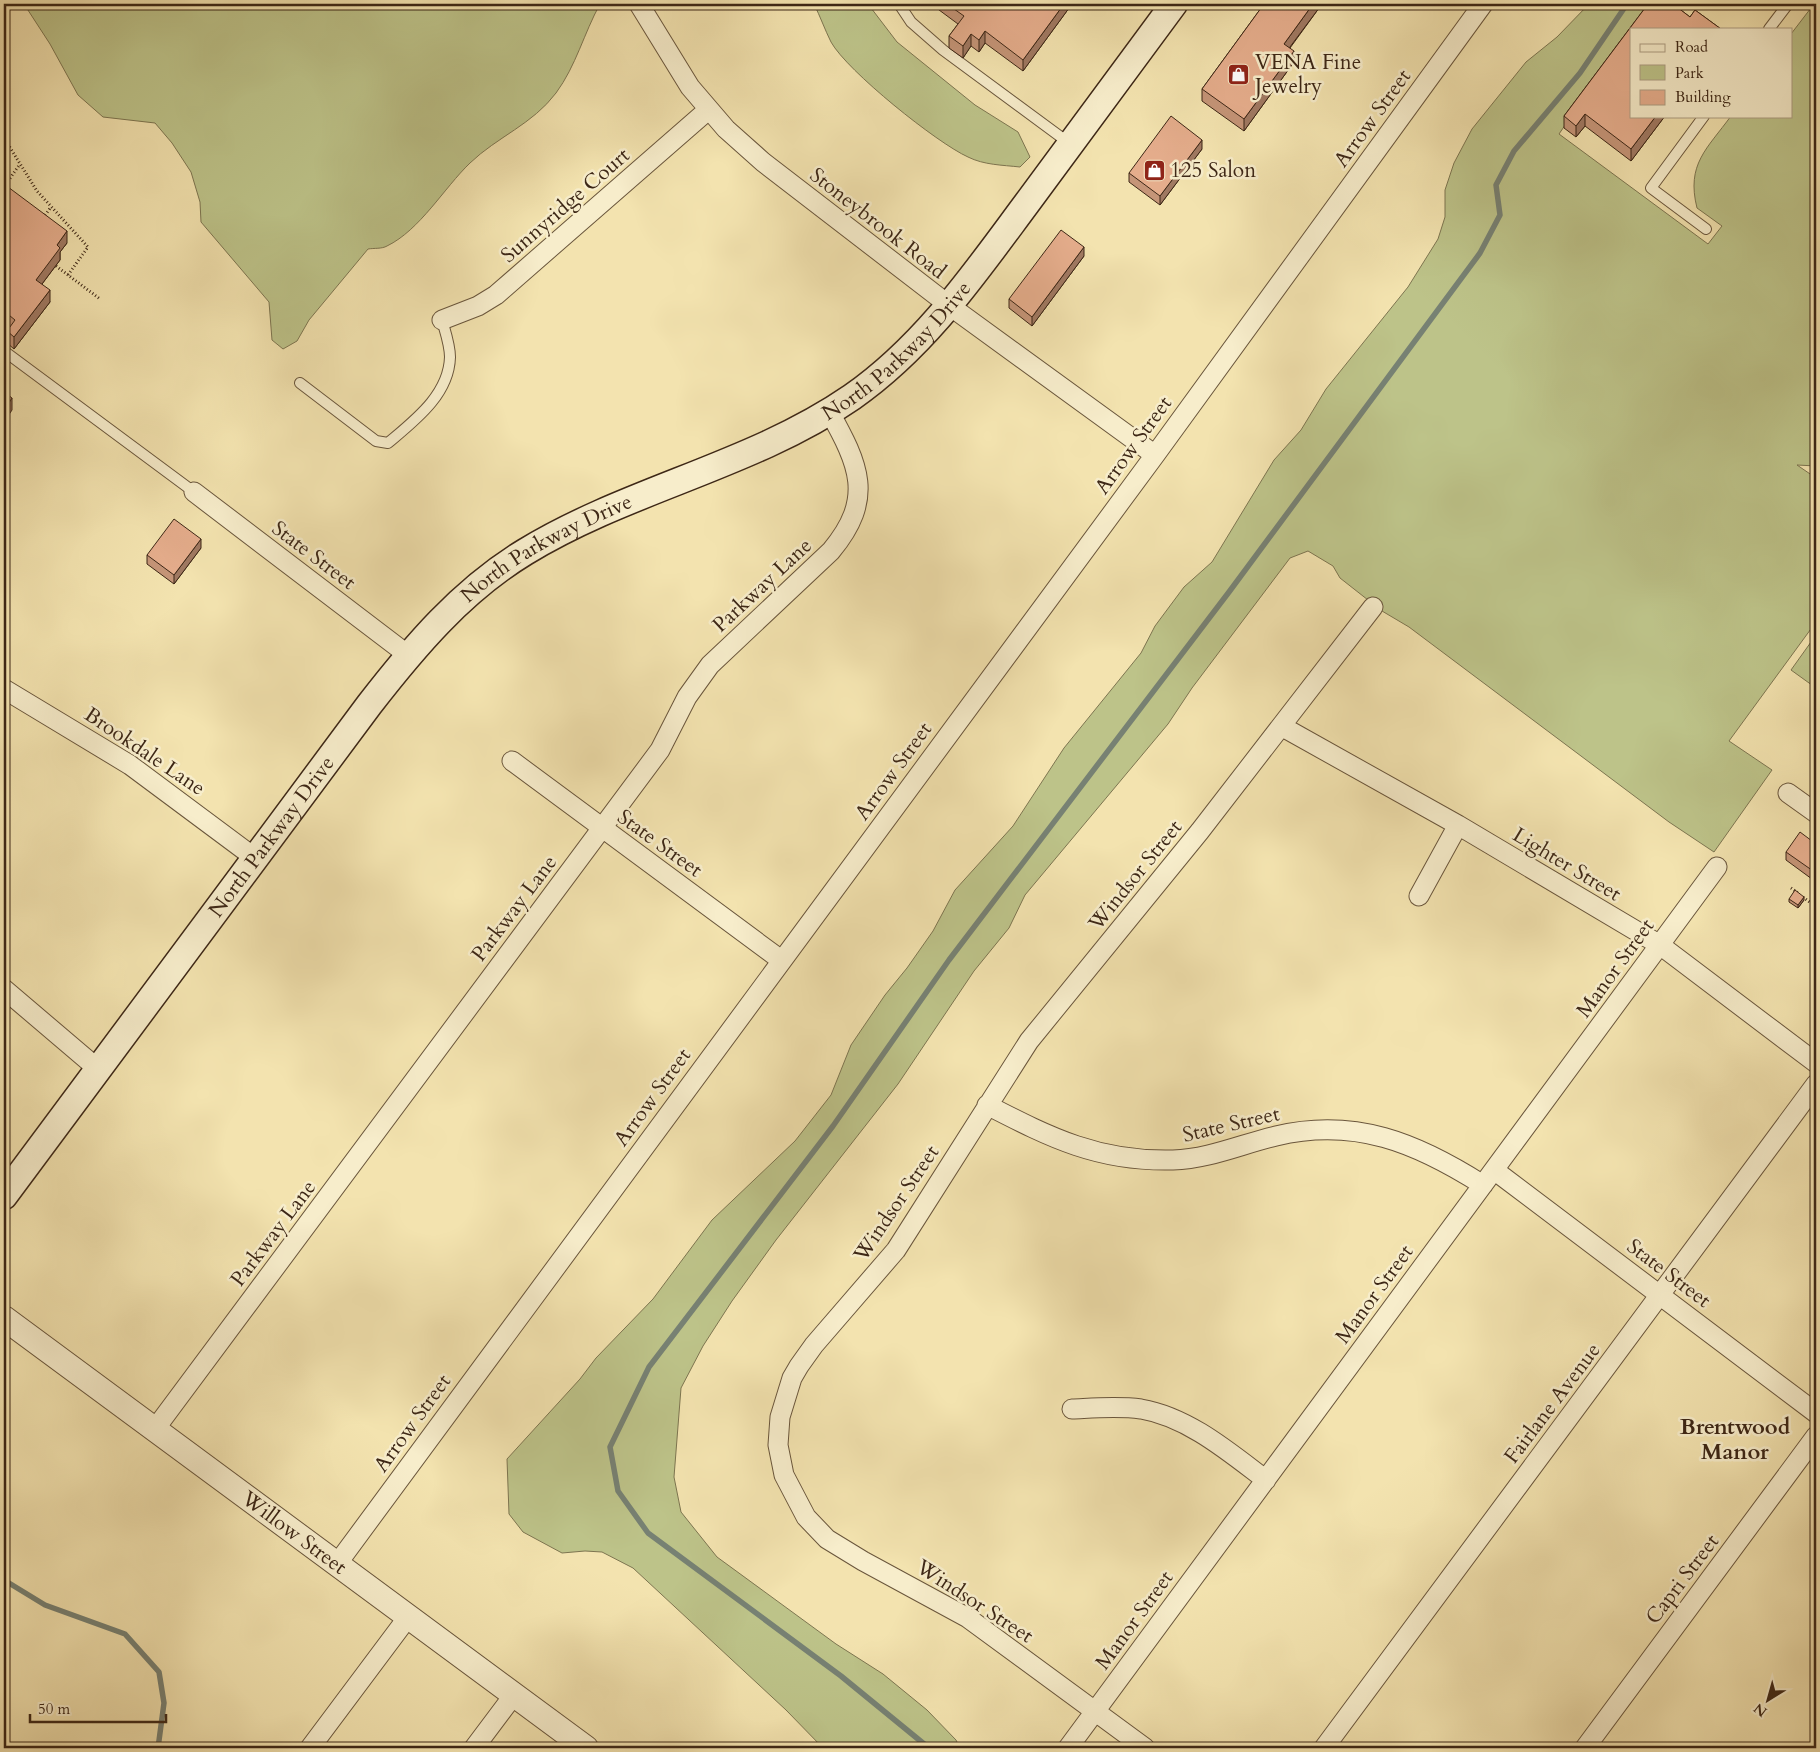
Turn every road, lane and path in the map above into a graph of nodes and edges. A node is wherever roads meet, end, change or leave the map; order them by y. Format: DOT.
graph roads {
  1 [pos="639,4"];
  2 [pos="899,4"];
  3 [pos="1174,4"];
  4 [pos="1483,4"];
  5 [pos="1788,4"];
  6 [pos="1770,28"];
  7 [pos="708,110"];
  8 [pos="1703,118"];
  9 [pos="4,138"];
  10 [pos="1070,144"];
  11 [pos="20,164"];
  12 [pos="4,187"];
  13 [pos="51,207"];
  14 [pos="40,223"];
  15 [pos="1706,230"];
  16 [pos="56,266"];
  17 [pos="68,275"];
  18 [pos="100,299"];
  19 [pos="950,306"];
  20 [pos="442,320"];
  21 [pos="4,351"];
  22 [pos="300,383"];
  23 [pos="829,411"];
  24 [pos="1155,455"];
  25 [pos="194,492"];
  26 [pos="1373,607"];
  27 [pos="408,655"];
  28 [pos="4,689"];
  29 [pos="1281,726"];
  30 [pos="512,760"];
  31 [pos="1788,793"];
  32 [pos="1816,813"];
  33 [pos="1458,825"];
  34 [pos="602,828"];
  35 [pos="255,858"];
  36 [pos="1717,867"];
  37 [pos="1791,888"];
  38 [pos="1419,896"];
  39 [pos="1816,907"];
  40 [pos="1660,945"];
  41 [pos="781,960"];
  42 [pos="4,989"];
  43 [pos="1816,1063"];
  44 [pos="98,1069"];
  45 [pos="1816,1084"];
  46 [pos="988,1105"];
  47 [pos="1494,1170"];
  48 [pos="1482,1185"];
  49 [pos="4,1196"];
  50 [pos="1660,1294"];
  51 [pos="4,1318"];
  52 [pos="1072,1409"];
  53 [pos="1816,1413"];
  54 [pos="155,1429"];
  55 [pos="1816,1436"];
  56 [pos="1266,1480"];
  57 [pos="337,1564"];
  58 [pos="408,1617"];
  59 [pos="514,1696"];
  60 [pos="1095,1712"];
  61 [pos="310,1748"];
  62 [pos="474,1748"];
  63 [pos="586,1748"];
  64 [pos="1068,1748"];
  65 [pos="1145,1748"];
  66 [pos="1324,1748"];
  67 [pos="1585,1748"];
  1 -- 7 [label="street, Stoneybrook Road"];
  2 -- 10 [label="lane"];
  3 -- 10 [label="main road, North Parkway Drive"];
  4 -- 24 [label="street, Arrow Street"];
  5 -- 6 [label="lane"];
  7 -- 19 [label="street, Stoneybrook Road"];
  7 -- 20 [label="street, Sunnyridge Court"];
  8 -- 15 [label="lane"];
  9 -- 11 [label="path"];
  10 -- 19 [label="main road, North Parkway Drive"];
  11 -- 12 [label="path"];
  11 -- 13 [label="path"];
  13 -- 14 [label="path"];
  13 -- 17 [label="path"];
  16 -- 17 [label="path"];
  17 -- 18 [label="path"];
  19 -- 23 [label="main road, North Parkway Drive"];
  19 -- 24 [label="street, Stoneybrook Road"];
  20 -- 22 [label="lane"];
  21 -- 25 [label="lane"];
  23 -- 27 [label="main road, North Parkway Drive"];
  23 -- 34 [label="street, Parkway Lane"];
  24 -- 41 [label="street, Arrow Street"];
  25 -- 27 [label="street, State Street"];
  26 -- 29 [label="street, Windsor Street"];
  27 -- 35 [label="main road, North Parkway Drive"];
  28 -- 35 [label="street, Brookdale Lane"];
  29 -- 33 [label="street, Lighter Street"];
  29 -- 46 [label="street, Windsor Street"];
  30 -- 34 [label="street, State Street"];
  31 -- 32 [label="street"];
  33 -- 38 [label="street"];
  33 -- 40 [label="street, Lighter Street"];
  34 -- 41 [label="street, State Street"];
  34 -- 54 [label="street, Parkway Lane"];
  35 -- 44 [label="main road, North Parkway Drive"];
  36 -- 40 [label="street, Manor Street"];
  37 -- 39 [label="path"];
  40 -- 43 [label="street, Lighter Street"];
  40 -- 47 [label="street, Manor Street"];
  41 -- 57 [label="street, Arrow Street"];
  42 -- 44 [label="street"];
  44 -- 49 [label="main road, North Parkway Drive"];
  45 -- 50 [label="street, Fairlane Avenue"];
  46 -- 48 [label="street, State Street"];
  46 -- 60 [label="street, Windsor Street"];
  47 -- 48 [label="street, Manor Street"];
  47 -- 50 [label="street, State Street"];
  48 -- 56 [label="street, Manor Street"];
  50 -- 53 [label="street, State Street"];
  50 -- 66 [label="street, Fairlane Avenue"];
  51 -- 54 [label="street, Willow Street"];
  52 -- 56 [label="street"];
  54 -- 57 [label="street, Willow Street"];
  55 -- 67 [label="street, Capri Street"];
  56 -- 60 [label="street, Manor Street"];
  57 -- 58 [label="street, Willow Street"];
  58 -- 59 [label="street, Willow Street"];
  58 -- 61 [label="street"];
  59 -- 62 [label="street"];
  59 -- 63 [label="street, Willow Street"];
  60 -- 64 [label="street, Manor Street"];
  60 -- 65 [label="street, Windsor Street"];
}
